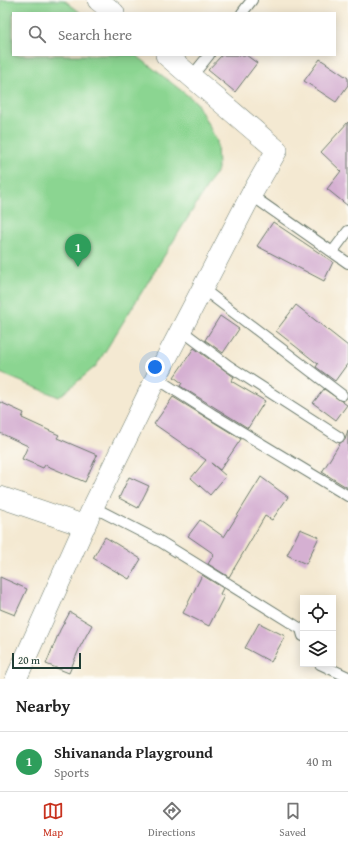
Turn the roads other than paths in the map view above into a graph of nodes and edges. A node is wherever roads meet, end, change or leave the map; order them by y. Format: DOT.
graph roads {
  1 [pos="98,0"];
  2 [pos="252,0"];
  3 [pos="113,12"];
  4 [pos="243,12"];
  5 [pos="167,56"];
  6 [pos="208,56"];
  7 [pos="192,76"];
  8 [pos="251,194"];
  9 [pos="348,231"];
  10 [pos="333,251"];
  11 [pos="348,262"];
  12 [pos="203,289"];
  13 [pos="181,330"];
  14 [pos="156,378"];
  15 [pos="342,395"];
  16 [pos="339,437"];
  17 [pos="348,496"];
  18 [pos="0,497"];
  19 [pos="93,507"];
  20 [pos="85,526"];
  21 [pos="302,631"];
  22 [pos="326,667"];
  23 [pos="22,677"];
  24 [pos="348,677"];
  1 -- 3 [label="street"];
  2 -- 4 [label="lane"];
  5 -- 7 [label="street"];
  6 -- 7 [label="lane"];
  7 -- 8 [label="street"];
  8 -- 10 [label="lane"];
  8 -- 12 [label="street"];
  9 -- 10 [label="lane"];
  10 -- 11 [label="lane"];
  12 -- 13 [label="street"];
  12 -- 15 [label="lane"];
  13 -- 14 [label="street"];
  13 -- 16 [label="lane"];
  14 -- 17 [label="lane"];
  14 -- 19 [label="street"];
  18 -- 20 [label="street"];
  19 -- 20 [label="street"];
  19 -- 21 [label="lane"];
  20 -- 23 [label="street"];
  22 -- 24 [label="lane"];
}
